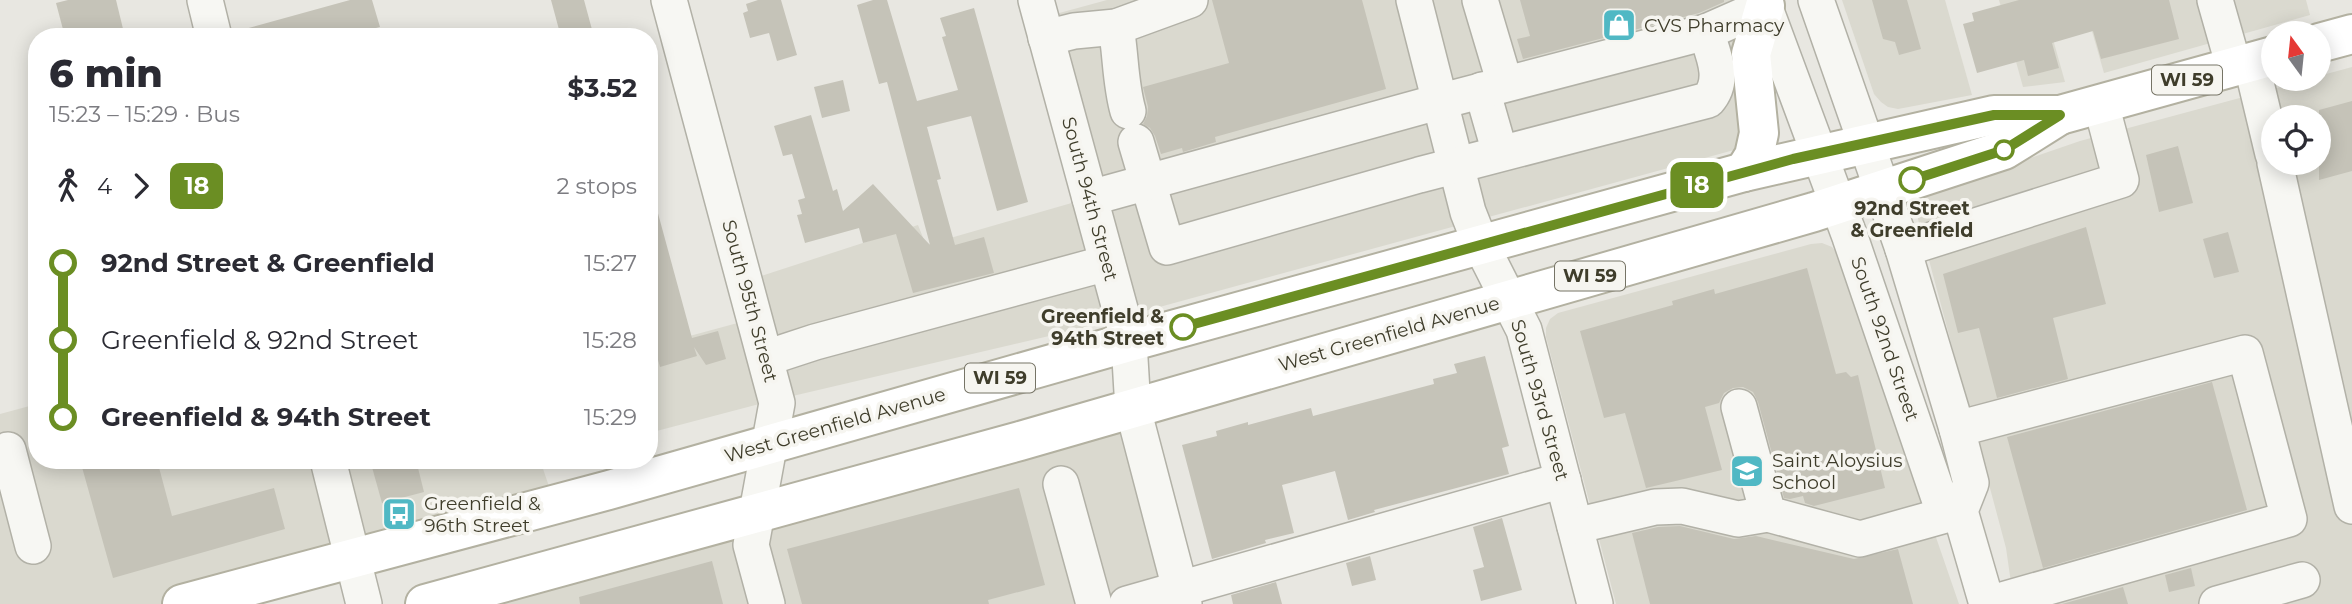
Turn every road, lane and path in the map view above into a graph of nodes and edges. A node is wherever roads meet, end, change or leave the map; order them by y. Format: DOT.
graph roads {
  1 [pos="205,0"];
  2 [pos="669,0"];
  3 [pos="1036,0"];
  4 [pos="1189,0"];
  5 [pos="1414,0"];
  6 [pos="1480,0"];
  7 [pos="1816,0"];
  8 [pos="2215,0"];
  9 [pos="1764,3"];
  10 [pos="1116,27"];
  11 [pos="213,28"];
  12 [pos="1706,32"];
  13 [pos="2352,34"];
  14 [pos="1046,38"];
  15 [pos="2331,40"];
  16 [pos="2253,62"];
  17 [pos="1494,87"];
  18 [pos="1438,102"];
  19 [pos="2101,104"];
  20 [pos="2262,105"];
  21 [pos="2060,115"];
  22 [pos="1865,143"];
  23 [pos="1500,153"];
  24 [pos="1818,154"];
  25 [pos="1455,165"];
  26 [pos="1744,172"];
  27 [pos="2278,175"];
  28 [pos="1149,182"];
  29 [pos="1882,190"];
  30 [pos="1090,198"];
  31 [pos="1837,204"];
  32 [pos="1481,244"];
  33 [pos="1903,249"];
  34 [pos="1107,263"];
  35 [pos="1510,299"];
  36 [pos="1129,342"];
  37 [pos="766,358"];
  38 [pos="1739,407"];
  39 [pos="1133,409"];
  40 [pos="1957,429"];
  41 [pos="769,444"];
  42 [pos="15,448"];
  43 [pos="330,469"];
  44 [pos="1563,480"];
  45 [pos="1061,484"];
  46 [pos="2352,506"];
  47 [pos="1960,511"];
  48 [pos="758,512"];
  49 [pos="1768,514"];
  50 [pos="1575,526"];
  51 [pos="33,546"];
  52 [pos="354,557"];
  53 [pos="2302,580"];
  54 [pos="1182,597"];
  55 [pos="182,604"];
  56 [pos="364,604"];
  57 [pos="425,604"];
  58 [pos="767,604"];
  59 [pos="1094,604"];
  60 [pos="1127,604"];
  61 [pos="1595,604"];
  62 [pos="1987,604"];
  63 [pos="2217,604"];
  1 -- 11 [label="street"];
  2 -- 37 [label="street, South 95th Street"];
  3 -- 14 [label="street, South 94th Street"];
  4 -- 10 [label="street"];
  5 -- 18 [label="street, South 93rd Street"];
  6 -- 17 [label="street"];
  7 -- 22 [label="street, South 92nd Street"];
  8 -- 16 [label="street"];
  9 -- 12 [label="street"];
  9 -- 24 [label="street, South 92nd Street"];
  9 -- 26 [label="main road"];
  10 -- 14 [label="street"];
  10 -- 28 [label="street"];
  12 -- 17 [label="street"];
  12 -- 23 [label="street"];
  13 -- 15 [label="main road"];
  14 -- 30 [label="street, South 94th Street"];
  16 -- 19 [label="main road, West Greenfield Avenue / WI 59"];
  16 -- 20 [label="street"];
  17 -- 18 [label="street"];
  17 -- 23 [label="street"];
  18 -- 25 [label="street, South 93rd Street"];
  18 -- 28 [label="street"];
  19 -- 21 [label="main road, West Greenfield Avenue / WI 59"];
  19 -- 33 [label="street"];
  21 -- 22 [label="main road, West Greenfield Avenue / WI 59"];
  21 -- 29 [label="main road, West Greenfield Avenue / WI 59"];
  22 -- 24 [label="main road, West Greenfield Avenue / WI 59"];
  22 -- 29 [label="street, South 92nd Street"];
  23 -- 25 [label="street"];
  24 -- 26 [label="main road, West Greenfield Avenue / WI 59"];
  24 -- 31 [label="street, South 92nd Street"];
  25 -- 28 [label="street"];
  25 -- 32 [label="street, South 93rd Street"];
  26 -- 32 [label="main road, West Greenfield Avenue / WI 59"];
  27 -- 46 [label="street"];
  28 -- 30 [label="street"];
  29 -- 31 [label="main road, West Greenfield Avenue / WI 59"];
  29 -- 33 [label="street, South 92nd Street"];
  30 -- 34 [label="street, South 94th Street"];
  31 -- 35 [label="main road, West Greenfield Avenue / WI 59"];
  31 -- 47 [label="street, South 92nd Street"];
  32 -- 35 [label="street, South 93rd Street"];
  32 -- 36 [label="main road, West Greenfield Avenue / WI 59"];
  33 -- 40 [label="street, South 92nd Street"];
  34 -- 36 [label="street, South 94th Street"];
  34 -- 37 [label="street"];
  35 -- 39 [label="main road, West Greenfield Avenue / WI 59"];
  35 -- 44 [label="street, South 93rd Street"];
  36 -- 39 [label="street, South 94th Street"];
  36 -- 41 [label="main road, West Greenfield Avenue / WI 59"];
  37 -- 41 [label="street, South 95th Street"];
  38 -- 49 [label="street"];
  39 -- 48 [label="main road, West Greenfield Avenue / WI 59"];
  39 -- 54 [label="street, South 94th Street"];
  40 -- 47 [label="street, South 92nd Street"];
  40 -- 62 [label="street"];
  41 -- 48 [label="street, South 95th Street"];
  41 -- 52 [label="main road, West Greenfield Avenue / WI 59"];
  42 -- 51 [label="street"];
  43 -- 52 [label="street"];
  44 -- 50 [label="street, South 93rd Street"];
  44 -- 54 [label="street"];
  45 -- 59 [label="street"];
  47 -- 49 [label="street"];
  47 -- 62 [label="street"];
  48 -- 57 [label="main road, West Greenfield Avenue / WI 59"];
  48 -- 58 [label="street, South 95th Street"];
  49 -- 50 [label="street"];
  50 -- 61 [label="street, South 93rd Street"];
  52 -- 55 [label="main road, West Greenfield Avenue / WI 59"];
  52 -- 56 [label="street"];
  53 -- 63 [label="street"];
  54 -- 60 [label="street"];
}
